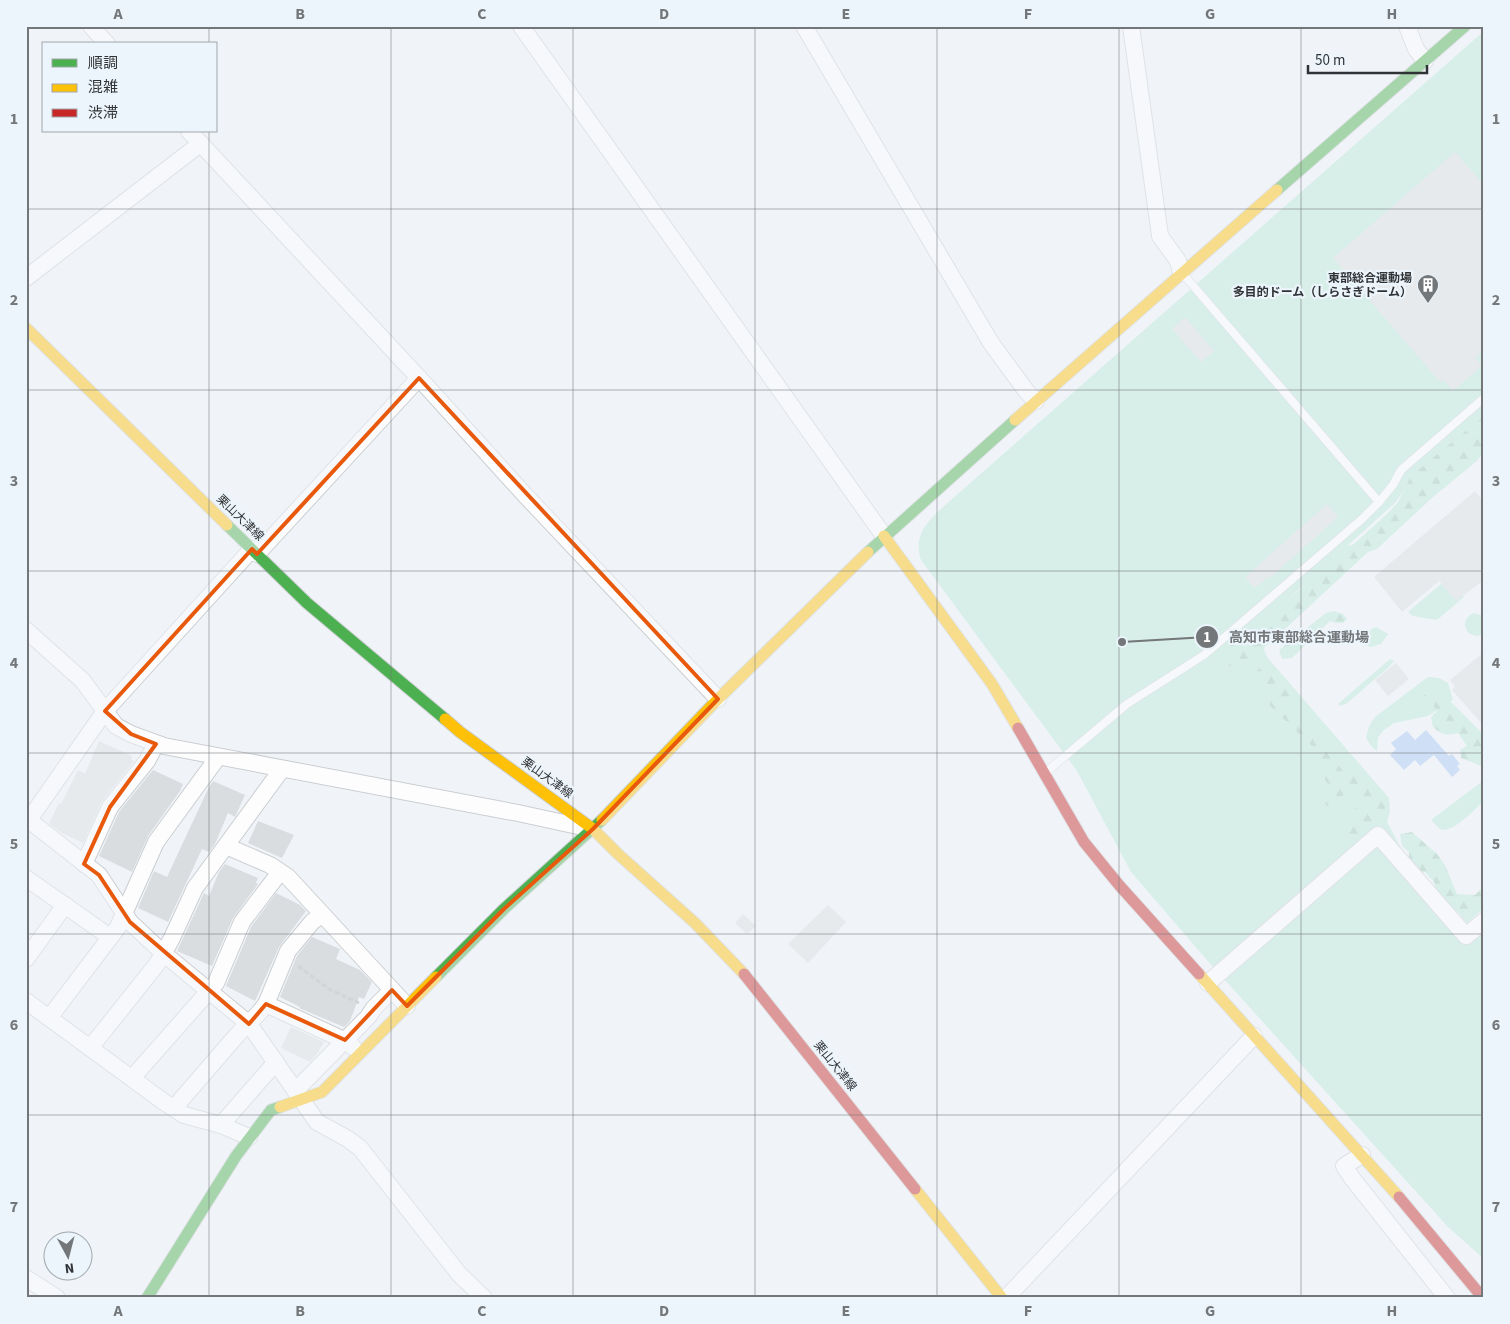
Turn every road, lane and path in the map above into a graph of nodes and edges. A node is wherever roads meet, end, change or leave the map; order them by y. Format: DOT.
graph roads {
  1 [pos="91,26"];
  2 [pos="521,26"];
  3 [pos="804,26"];
  4 [pos="1131,26"];
  5 [pos="1407,26"];
  6 [pos="1465,26"];
  7 [pos="105,42"];
  8 [pos="1425,61"];
  9 [pos="190,132"];
  10 [pos="200,144"];
  11 [pos="1178,264"];
  12 [pos="26,278"];
  13 [pos="26,328"];
  14 [pos="419,378"];
  15 [pos="1484,398"];
  16 [pos="1036,401"];
  17 [pos="1378,502"];
  18 [pos="884,536"];
  19 [pos="254,551"];
  20 [pos="26,630"];
  21 [pos="718,699"];
  22 [pos="105,712"];
  23 [pos="156,744"];
  24 [pos="218,757"];
  25 [pos="282,769"];
  26 [pos="1045,773"];
  27 [pos="27,821"];
  28 [pos="593,829"];
  29 [pos="226,846"];
  30 [pos="84,864"];
  31 [pos="280,872"];
  32 [pos="26,878"];
  33 [pos="65,905"];
  34 [pos="125,913"];
  35 [pos="322,914"];
  36 [pos="1484,921"];
  37 [pos="110,937"];
  38 [pos="163,953"];
  39 [pos="286,957"];
  40 [pos="26,959"];
  41 [pos="1208,983"];
  42 [pos="392,990"];
  43 [pos="209,991"];
  44 [pos="26,1002"];
  45 [pos="266,1004"];
  46 [pos="407,1006"];
  47 [pos="374,1008"];
  48 [pos="49,1018"];
  49 [pos="249,1024"];
  50 [pos="1254,1036"];
  51 [pos="345,1040"];
  52 [pos="90,1048"];
  53 [pos="360,1053"];
  54 [pos="276,1062"];
  55 [pos="132,1078"];
  56 [pos="299,1095"];
  57 [pos="174,1108"];
  58 [pos="221,1125"];
  59 [pos="249,1137"];
  60 [pos="1362,1155"];
  61 [pos="26,1278"];
  62 [pos="57,1298"];
  63 [pos="147,1298"];
  64 [pos="484,1298"];
  65 [pos="1002,1298"];
  66 [pos="1006,1298"];
  67 [pos="1447,1298"];
  68 [pos="1483,1298"];
  1 -- 7 [label="street"];
  2 -- 18 [label="street"];
  3 -- 16 [label="street"];
  4 -- 11 [label="street"];
  5 -- 8 [label="street"];
  6 -- 8 [label="street"];
  8 -- 11 [label="street"];
  9 -- 10 [label="street"];
  10 -- 12 [label="street"];
  10 -- 14 [label="street"];
  11 -- 16 [label="street"];
  11 -- 17 [label="lane"];
  13 -- 19 [label="street, 栗山大津線"];
  14 -- 19 [label="street"];
  14 -- 21 [label="street"];
  15 -- 17 [label="lane"];
  16 -- 18 [label="street"];
  17 -- 26 [label="lane"];
  18 -- 21 [label="street"];
  18 -- 26 [label="street"];
  19 -- 22 [label="street"];
  19 -- 28 [label="street, 栗山大津線"];
  20 -- 22 [label="street"];
  21 -- 28 [label="street"];
  22 -- 23 [label="street"];
  22 -- 27 [label="street"];
  23 -- 24 [label="street"];
  23 -- 30 [label="street"];
  24 -- 25 [label="street"];
  24 -- 34 [label="street"];
  25 -- 28 [label="street"];
  25 -- 29 [label="street"];
  26 -- 41 [label="street"];
  27 -- 30 [label="street"];
  28 -- 46 [label="street"];
  28 -- 65 [label="street, 栗山大津線"];
  29 -- 31 [label="street"];
  29 -- 38 [label="street"];
  30 -- 34 [label="street"];
  31 -- 35 [label="street"];
  31 -- 43 [label="street"];
  32 -- 33 [label="street"];
  33 -- 37 [label="street"];
  33 -- 40 [label="street"];
  34 -- 37 [label="street"];
  34 -- 38 [label="street"];
  35 -- 39 [label="street"];
  35 -- 42 [label="street"];
  36 -- 41 [label="street"];
  37 -- 48 [label="street"];
  38 -- 43 [label="street"];
  38 -- 52 [label="street"];
  39 -- 45 [label="street"];
  39 -- 47 [label="path"];
  41 -- 50 [label="street"];
  42 -- 46 [label="street"];
  42 -- 47 [label="street"];
  43 -- 49 [label="street"];
  43 -- 55 [label="street"];
  44 -- 48 [label="street"];
  45 -- 49 [label="street"];
  45 -- 51 [label="street"];
  46 -- 53 [label="street"];
  47 -- 51 [label="street"];
  48 -- 52 [label="street"];
  49 -- 54 [label="street"];
  49 -- 57 [label="street"];
  50 -- 60 [label="street"];
  50 -- 66 [label="street"];
  51 -- 53 [label="street"];
  51 -- 56 [label="street"];
  52 -- 55 [label="street"];
  53 -- 56 [label="street"];
  54 -- 56 [label="street"];
  54 -- 58 [label="street"];
  55 -- 57 [label="street"];
  56 -- 59 [label="street"];
  56 -- 64 [label="street"];
  57 -- 58 [label="street"];
  58 -- 59 [label="street"];
  59 -- 63 [label="street"];
  60 -- 67 [label="street"];
  60 -- 68 [label="street"];
  61 -- 62 [label="street"];
}
